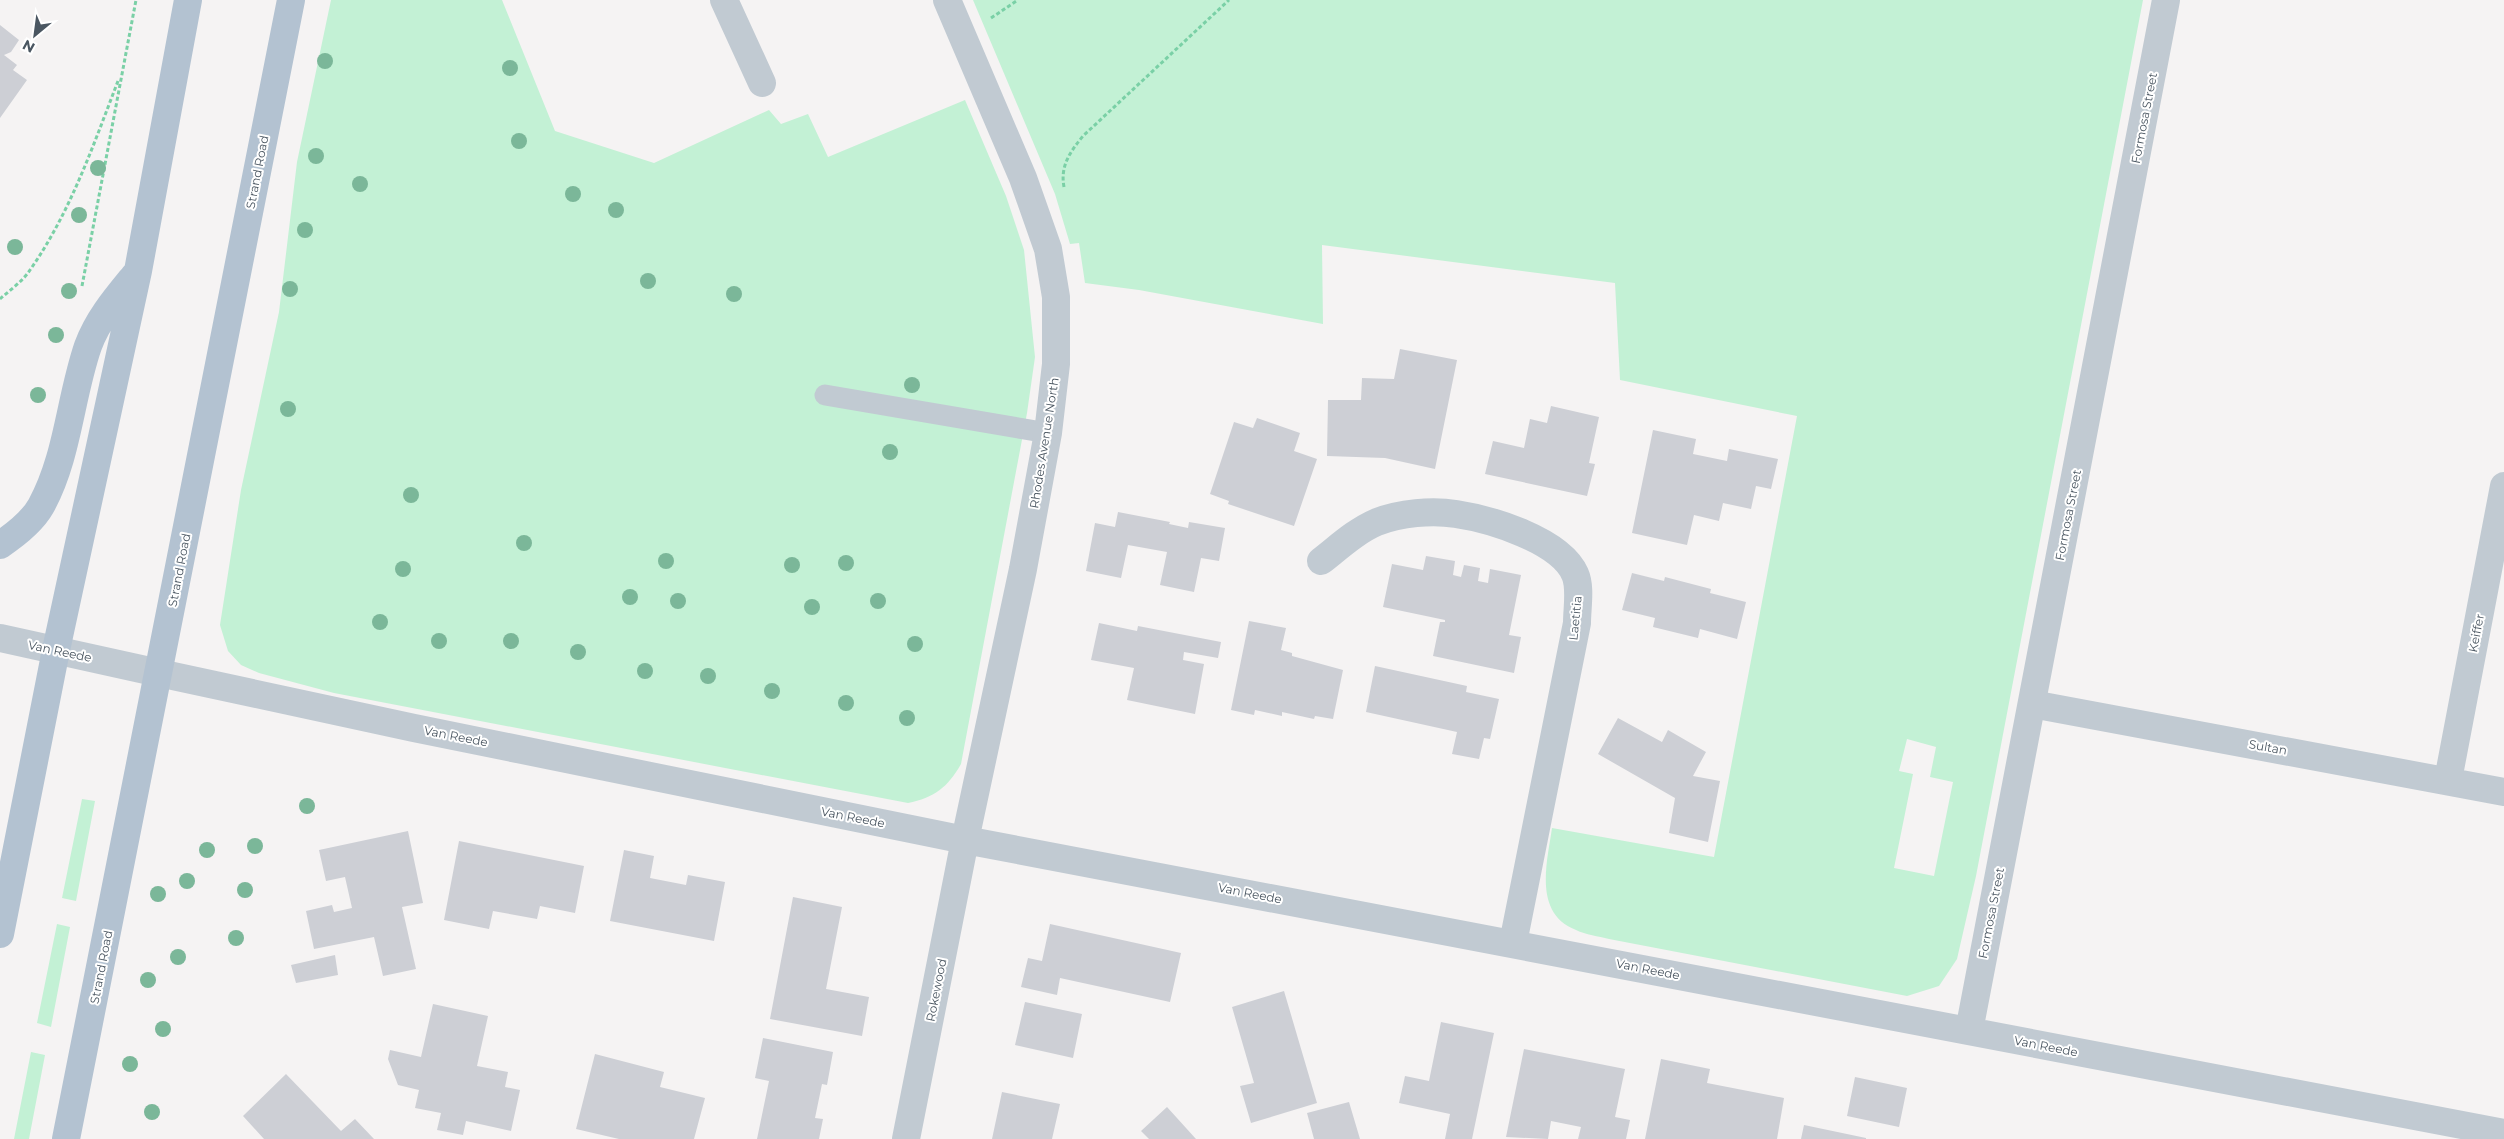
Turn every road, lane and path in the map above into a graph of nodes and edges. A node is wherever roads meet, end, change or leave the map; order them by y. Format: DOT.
graph roads {
  1 [pos="136,0"];
  2 [pos="188,0"];
  3 [pos="291,0"];
  4 [pos="724,0"];
  5 [pos="947,0"];
  6 [pos="1229,0"];
  7 [pos="2166,0"];
  8 [pos="122,74"];
  9 [pos="762,83"];
  10 [pos="1065,195"];
  11 [pos="138,271"];
  12 [pos="81,294"];
  13 [pos="0,299"];
  14 [pos="825,395"];
  15 [pos="1048,433"];
  16 [pos="2504,486"];
  17 [pos="0,545"];
  18 [pos="1321,561"];
  19 [pos="0,638"];
  20 [pos="56,650"];
  21 [pos="159,673"];
  22 [pos="2032,704"];
  23 [pos="2448,780"];
  24 [pos="2504,792"];
  25 [pos="965,840"];
  26 [pos="0,934"];
  27 [pos="1513,943"];
  28 [pos="1969,1031"];
  29 [pos="2504,1133"];
  30 [pos="66,1139"];
  31 [pos="906,1139"];
  1 -- 8 [label="path"];
  2 -- 11 [label="main road"];
  3 -- 21 [label="main road, Strand Road"];
  4 -- 9 [label="street"];
  5 -- 15 [label="street, Rhodes Avenue North"];
  6 -- 10 [label="path"];
  7 -- 22 [label="street, Formosa Street"];
  8 -- 12 [label="path"];
  8 -- 13 [label="path"];
  11 -- 17 [label="main road"];
  11 -- 20 [label="main road"];
  14 -- 15 [label="lane"];
  15 -- 25 [label="street, Rhodes Avenue North"];
  16 -- 23 [label="street, Keiffer"];
  18 -- 27 [label="street, Laetitia"];
  19 -- 20 [label="street, Van Reede"];
  20 -- 21 [label="street, Van Reede"];
  20 -- 26 [label="main road"];
  21 -- 25 [label="street, Van Reede"];
  21 -- 30 [label="main road, Strand Road"];
  22 -- 23 [label="street, Sultan"];
  22 -- 28 [label="street, Formosa Street"];
  23 -- 24 [label="street, Sultan"];
  25 -- 27 [label="street, Van Reede"];
  25 -- 31 [label="street, Rokewood"];
  27 -- 28 [label="street, Van Reede"];
  28 -- 29 [label="street, Van Reede"];
}
